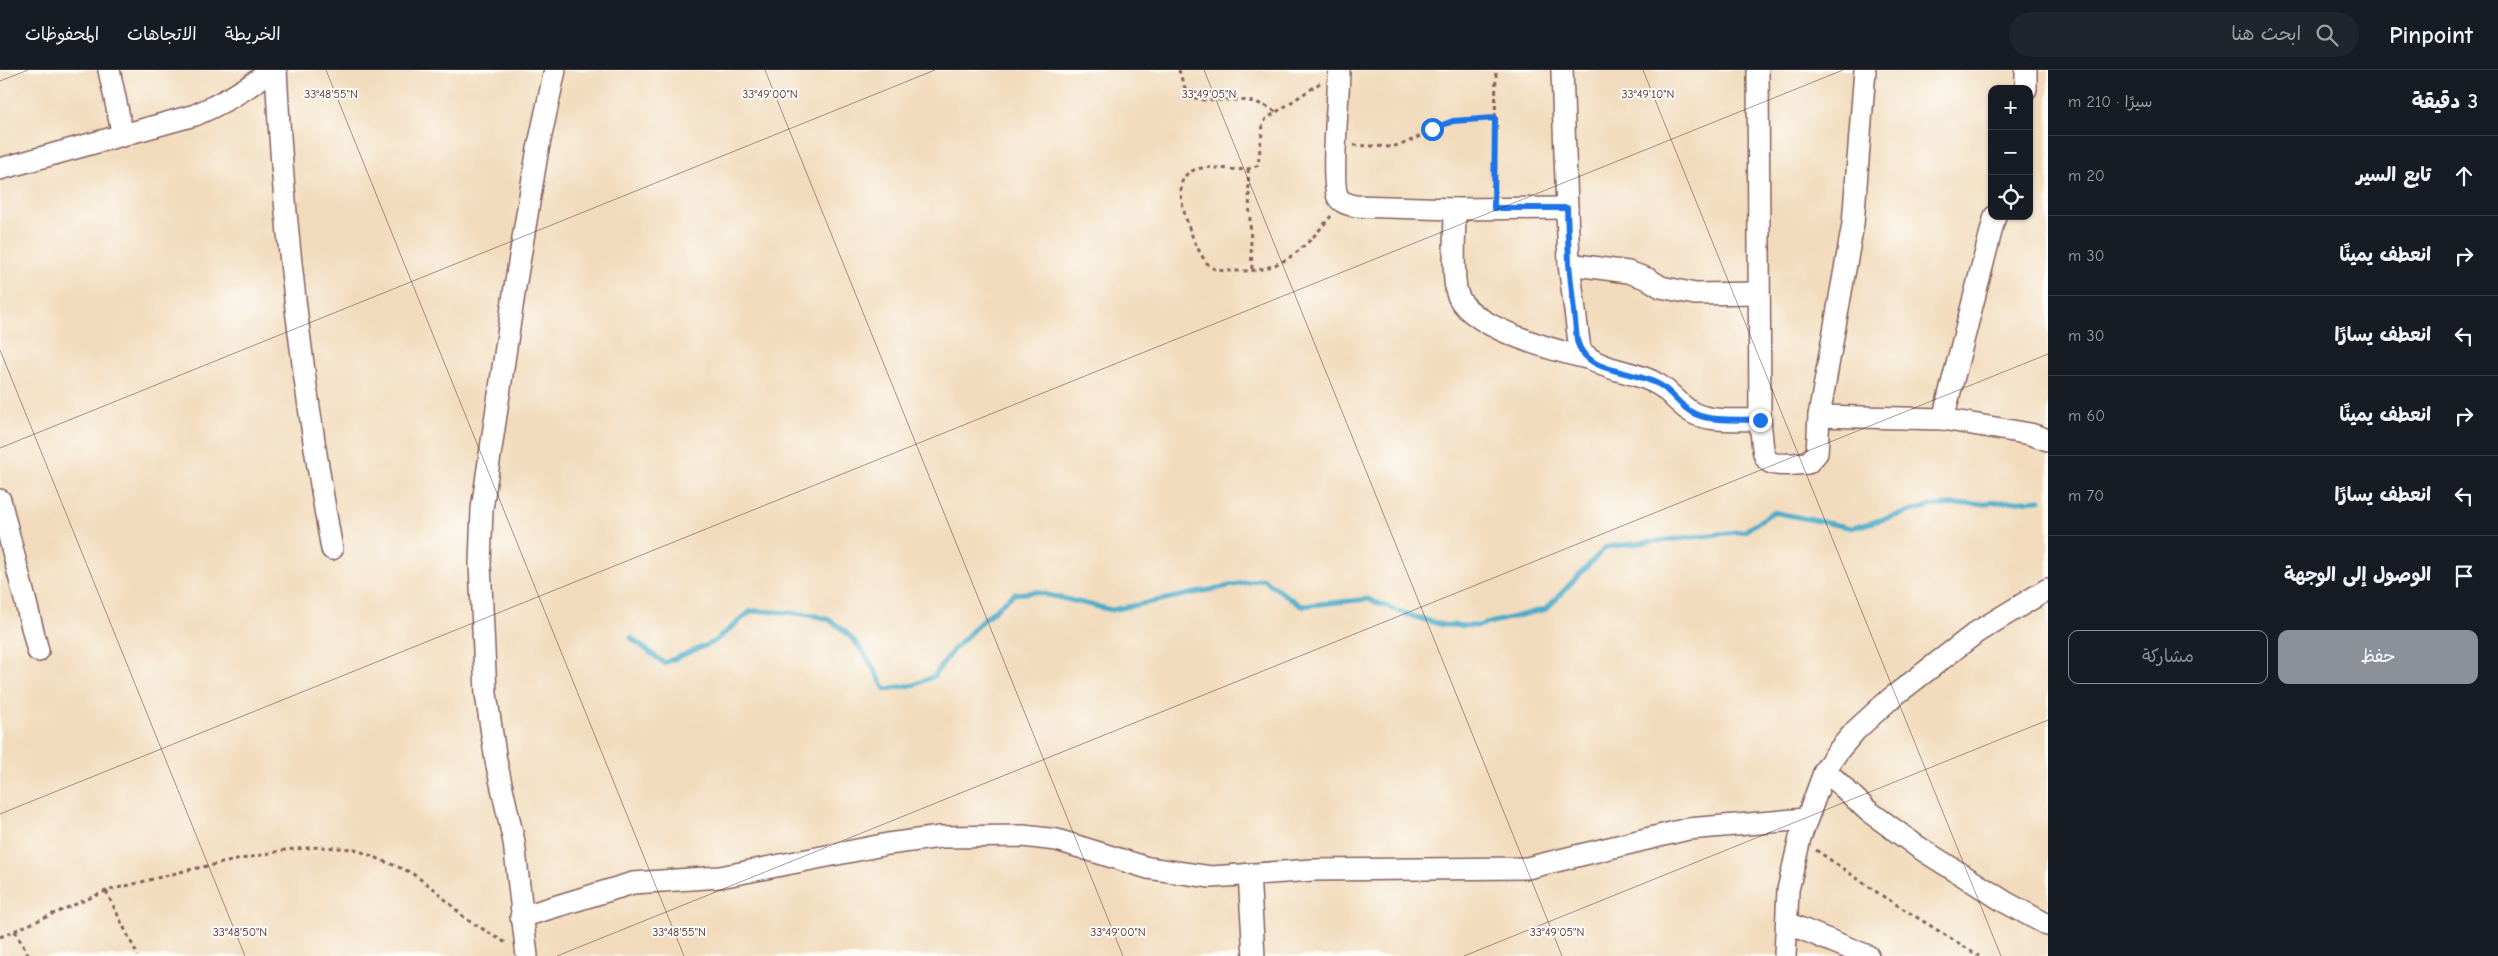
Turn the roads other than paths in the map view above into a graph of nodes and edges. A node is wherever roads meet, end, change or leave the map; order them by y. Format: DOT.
graph roads {
  1 [pos="109,70"];
  2 [pos="272,70"];
  3 [pos="276,70"];
  4 [pos="555,70"];
  5 [pos="1339,70"];
  6 [pos="1562,70"];
  7 [pos="1758,70"];
  8 [pos="1865,70"];
  9 [pos="2026,70"];
  10 [pos="2026,85"];
  11 [pos="123,136"];
  12 [pos="0,169"];
  13 [pos="1567,208"];
  14 [pos="1455,209"];
  15 [pos="1993,220"];
  16 [pos="1569,264"];
  17 [pos="1758,293"];
  18 [pos="1587,358"];
  19 [pos="1820,416"];
  20 [pos="1943,418"];
  21 [pos="1760,420"];
  22 [pos="2048,440"];
  23 [pos="0,500"];
  24 [pos="332,549"];
  25 [pos="2048,589"];
  26 [pos="38,651"];
  27 [pos="1825,770"];
  28 [pos="1803,829"];
  29 [pos="1249,874"];
  30 [pos="521,916"];
  31 [pos="1787,923"];
  32 [pos="2048,925"];
  33 [pos="527,955"];
  34 [pos="1254,956"];
  35 [pos="1786,956"];
  36 [pos="1868,956"];
  1 -- 11 [label="street"];
  2 -- 11 [label="street"];
  3 -- 24 [label="street"];
  4 -- 30 [label="street"];
  5 -- 14 [label="street"];
  6 -- 13 [label="street"];
  7 -- 17 [label="street"];
  8 -- 19 [label="street"];
  9 -- 10 [label="street"];
  11 -- 12 [label="street"];
  13 -- 14 [label="street"];
  13 -- 16 [label="street"];
  14 -- 18 [label="street"];
  15 -- 20 [label="street"];
  16 -- 17 [label="street"];
  16 -- 18 [label="street"];
  17 -- 21 [label="street"];
  18 -- 21 [label="street"];
  19 -- 20 [label="street"];
  19 -- 21 [label="street"];
  20 -- 22 [label="street"];
  23 -- 26 [label="street"];
  25 -- 27 [label="street"];
  27 -- 28 [label="street"];
  27 -- 32 [label="street"];
  28 -- 29 [label="street"];
  28 -- 31 [label="street"];
  29 -- 30 [label="street"];
  29 -- 34 [label="street"];
  30 -- 33 [label="street"];
  31 -- 35 [label="street"];
  31 -- 36 [label="street"];
}
